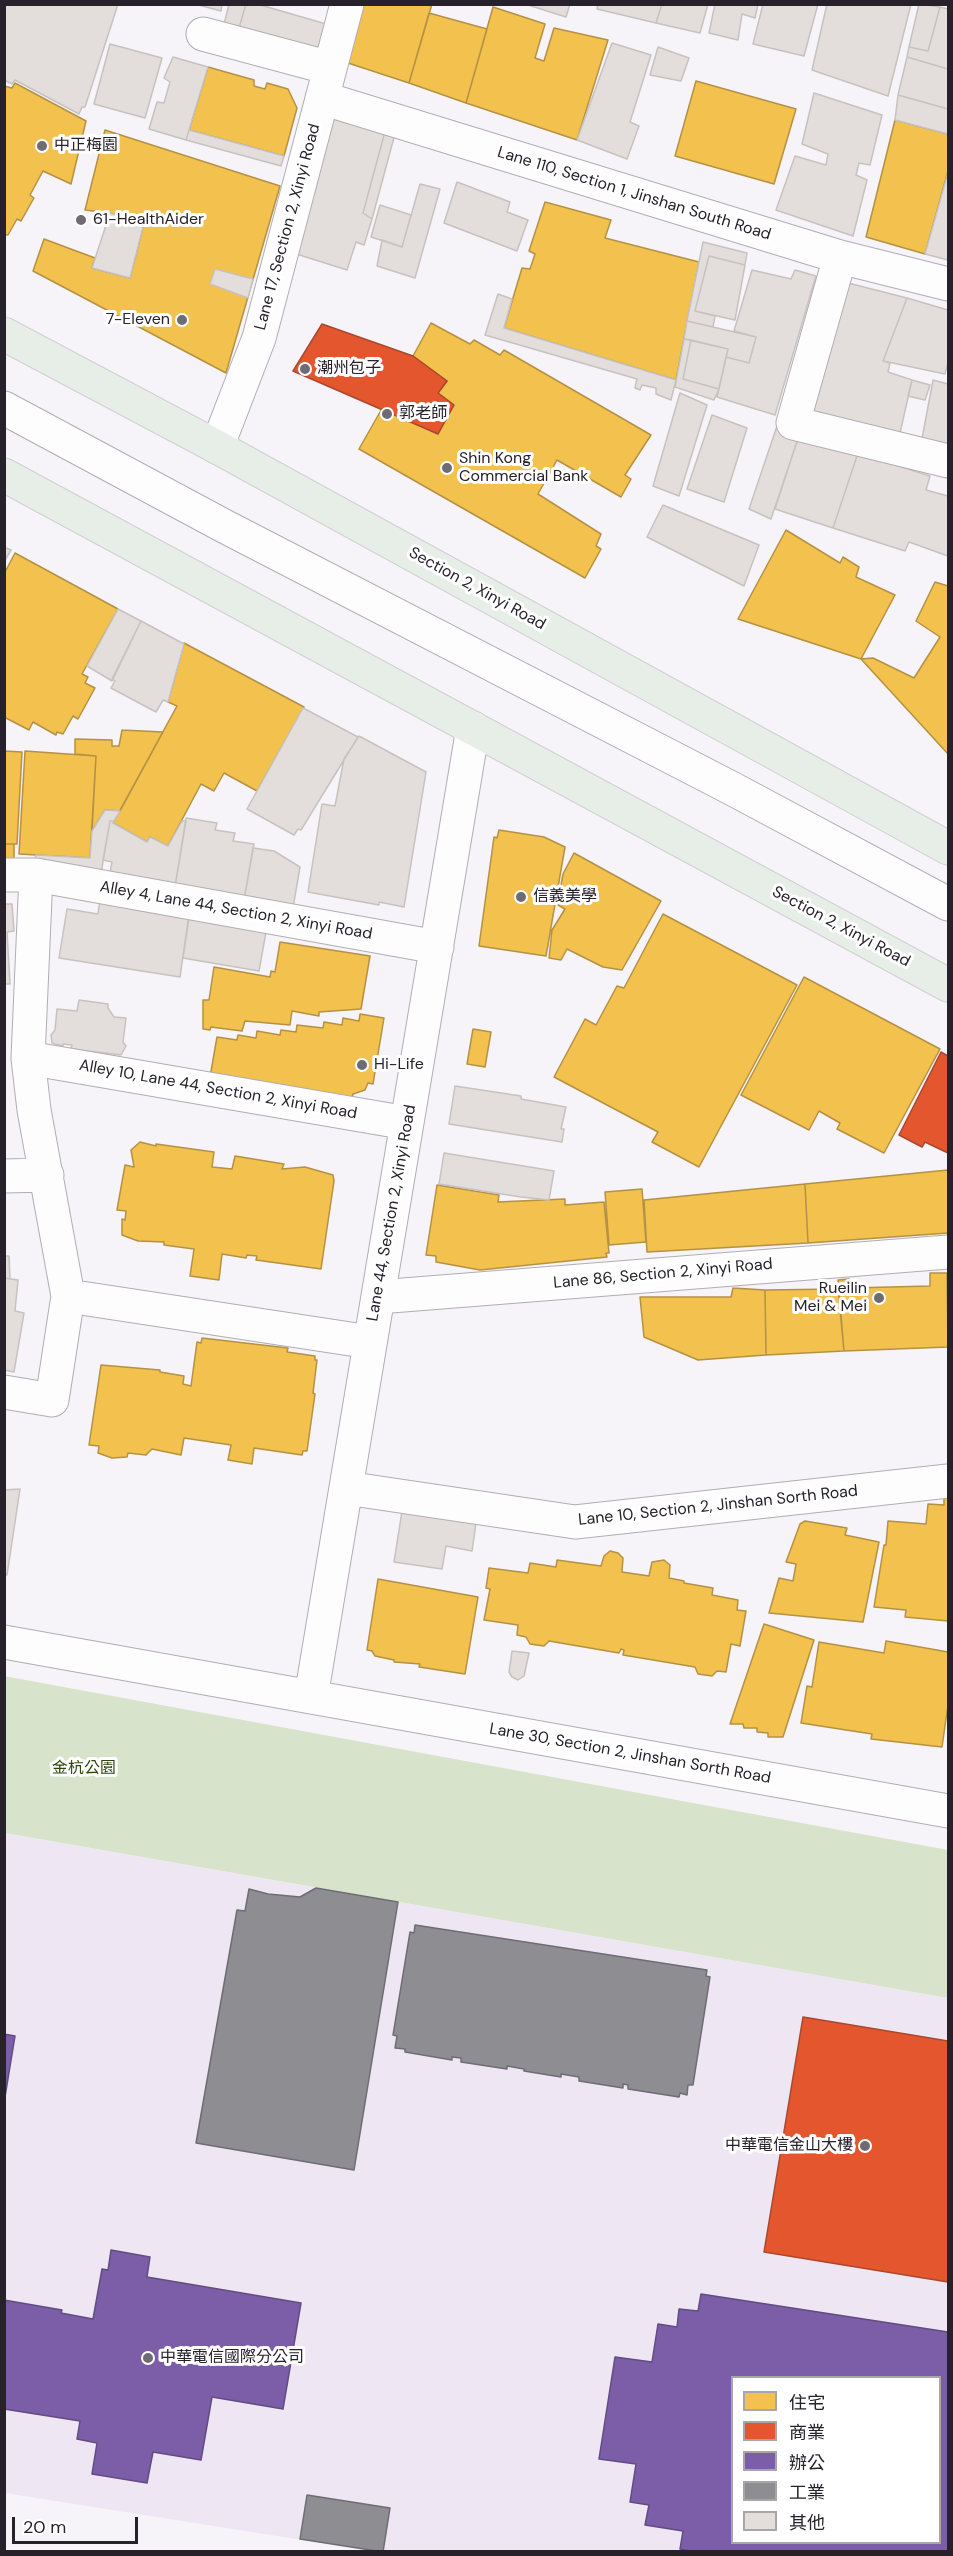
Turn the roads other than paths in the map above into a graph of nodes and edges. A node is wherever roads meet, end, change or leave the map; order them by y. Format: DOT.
graph roads {
  1 [pos="347,4"];
  2 [pos="203,34"];
  3 [pos="326,83"];
  4 [pos="840,257"];
  5 [pos="948,284"];
  6 [pos="4,334"];
  7 [pos="4,408"];
  8 [pos="217,447"];
  9 [pos="948,461"];
  10 [pos="4,475"];
  11 [pos="473,728"];
  12 [pos="948,848"];
  13 [pos="20,875"];
  14 [pos="948,904"];
  15 [pos="436,947"];
  16 [pos="948,985"];
  17 [pos="28,1058"];
  18 [pos="407,1123"];
  19 [pos="47,1175"];
  20 [pos="4,1176"];
  21 [pos="948,1252"];
  22 [pos="68,1296"];
  23 [pos="378,1297"];
  24 [pos="370,1341"];
  25 [pos="4,1392"];
  26 [pos="948,1481"];
  27 [pos="346,1488"];
  28 [pos="4,1642"];
  29 [pos="311,1697"];
  30 [pos="948,1811"];
  1 -- 3 [label="street, Lane 17, Section 2, Xinyi Road"];
  2 -- 3 [label="street, Lane 110, Section 1, Jinshan South Road"];
  3 -- 4 [label="street, Lane 110, Section 1, Jinshan South Road"];
  3 -- 8 [label="street, Lane 17, Section 2, Xinyi Road"];
  4 -- 5 [label="street, Lane 110, Section 1, Jinshan South Road"];
  4 -- 9 [label="street"];
  6 -- 8 [label="main road, Section 2, Xinyi Road"];
  7 -- 14 [label="street"];
  8 -- 12 [label="main road, Section 2, Xinyi Road"];
  10 -- 11 [label="main road, Section 2, Xinyi Road"];
  11 -- 15 [label="street, Lane 44, Section 2, Xinyi Road"];
  11 -- 16 [label="main road, Section 2, Xinyi Road"];
  13 -- 15 [label="street, Alley 4, Lane 44, Section 2, Xinyi Road"];
  13 -- 17 [label="street"];
  15 -- 18 [label="street, Lane 44, Section 2, Xinyi Road"];
  17 -- 18 [label="street, Alley 10, Lane 44, Section 2, Xinyi Road"];
  17 -- 19 [label="street"];
  18 -- 23 [label="street, Lane 44, Section 2, Xinyi Road"];
  19 -- 20 [label="street"];
  19 -- 22 [label="street"];
  21 -- 23 [label="street, Lane 86, Section 2, Xinyi Road"];
  22 -- 24 [label="street"];
  22 -- 25 [label="street"];
  23 -- 24 [label="street, Lane 44, Section 2, Xinyi Road"];
  24 -- 27 [label="street, Lane 44, Section 2, Xinyi Road"];
  26 -- 27 [label="street, Lane 10, Section 2, Jinshan Sorth Road"];
  27 -- 29 [label="street, Lane 44, Section 2, Xinyi Road"];
  28 -- 29 [label="street, Lane 30, Section 2, Jinshan Sorth Road"];
  29 -- 30 [label="street, Lane 30, Section 2, Jinshan Sorth Road"];
}
